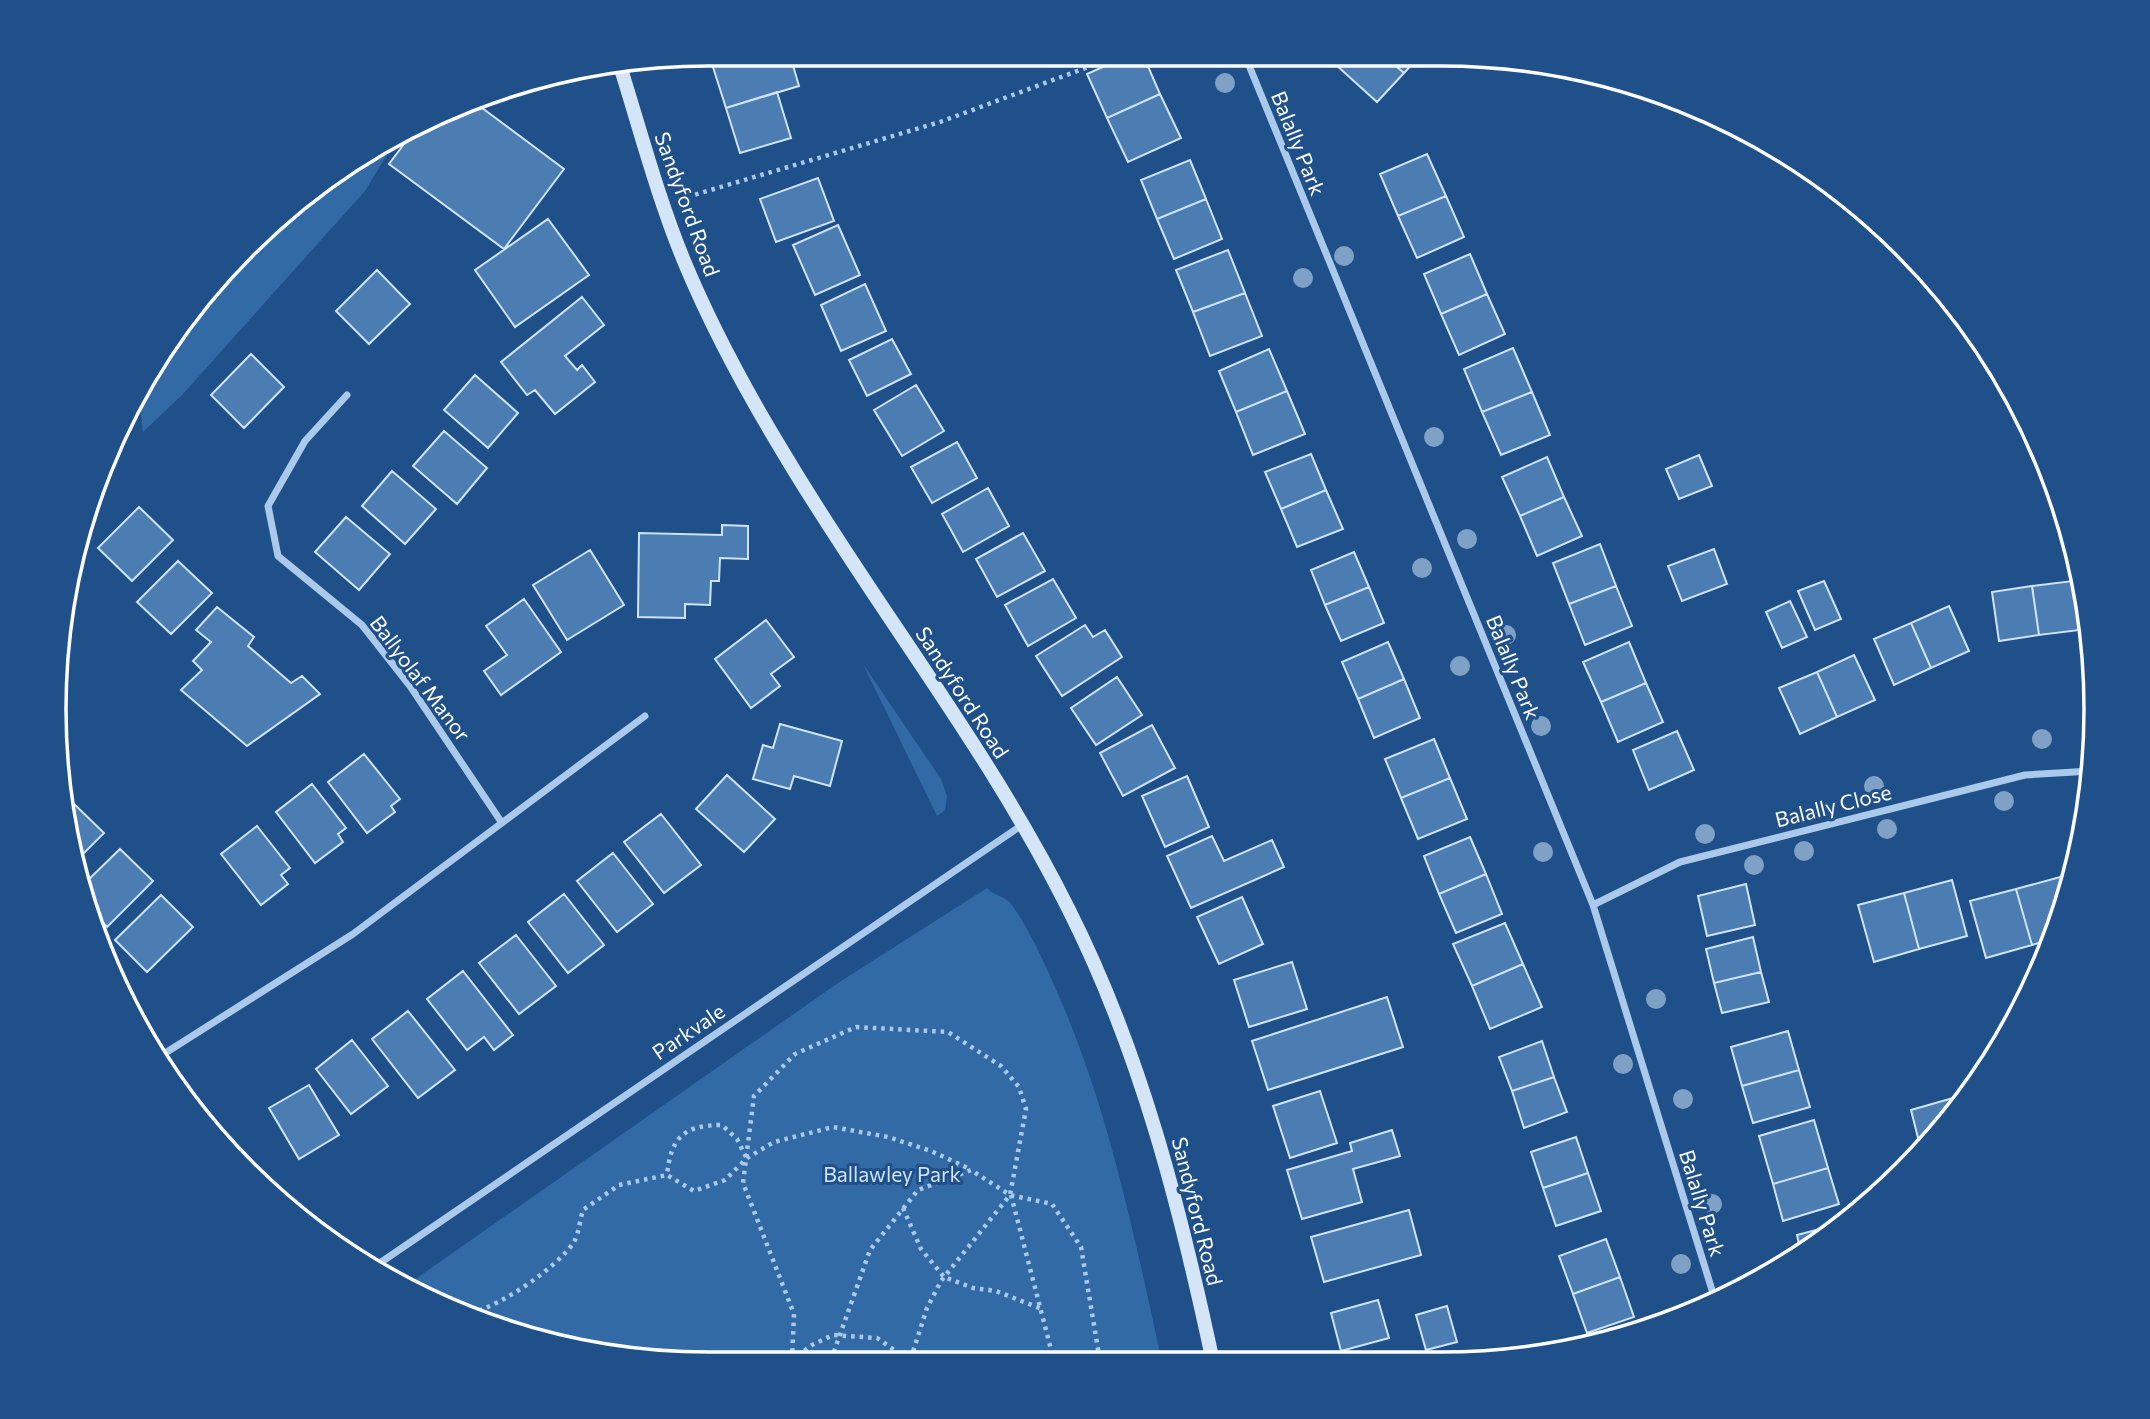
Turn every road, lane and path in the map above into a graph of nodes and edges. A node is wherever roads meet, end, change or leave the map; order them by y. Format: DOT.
graph roads {
  1 [pos="1091,66"];
  2 [pos="1248,66"];
  3 [pos="622,73"];
  4 [pos="663,204"];
  5 [pos="347,395"];
  6 [pos="645,716"];
  7 [pos="2080,772"];
  8 [pos="502,823"];
  9 [pos="1023,824"];
  10 [pos="1593,905"];
  11 [pos="167,1053"];
  12 [pos="747,1158"];
  13 [pos="971,1170"];
  14 [pos="667,1175"];
  15 [pos="1010,1195"];
  16 [pos="903,1208"];
  17 [pos="381,1261"];
  18 [pos="944,1277"];
  19 [pos="1713,1292"];
  20 [pos="481,1310"];
  21 [pos="1042,1310"];
  22 [pos="841,1336"];
  23 [pos="792,1352"];
  24 [pos="803,1352"];
  25 [pos="834,1352"];
  26 [pos="898,1352"];
  27 [pos="913,1352"];
  28 [pos="1052,1352"];
  29 [pos="1098,1352"];
  30 [pos="1211,1352"];
  1 -- 4 [label="path"];
  2 -- 10 [label="street, Balally Park"];
  3 -- 4 [label="main road, Sandyford Road"];
  4 -- 9 [label="main road, Sandyford Road"];
  5 -- 8 [label="street, Ballyolaf Manor"];
  6 -- 8 [label="street"];
  7 -- 10 [label="street, Balally Close"];
  8 -- 11 [label="street"];
  9 -- 17 [label="street, Parkvale"];
  9 -- 30 [label="main road, Sandyford Road"];
  10 -- 19 [label="street, Balally Park"];
  12 -- 13 [label="path"];
  12 -- 14 [label="path"];
  12 -- 14 [label="path"];
  12 -- 15 [label="path"];
  12 -- 23 [label="path"];
  13 -- 15 [label="path"];
  13 -- 16 [label="path"];
  14 -- 20 [label="path"];
  15 -- 18 [label="path"];
  15 -- 21 [label="path"];
  15 -- 29 [label="path"];
  16 -- 18 [label="path"];
  16 -- 22 [label="path"];
  18 -- 21 [label="path"];
  18 -- 27 [label="path"];
  21 -- 28 [label="path"];
  22 -- 24 [label="path"];
  22 -- 25 [label="path"];
  22 -- 26 [label="path"];
}
